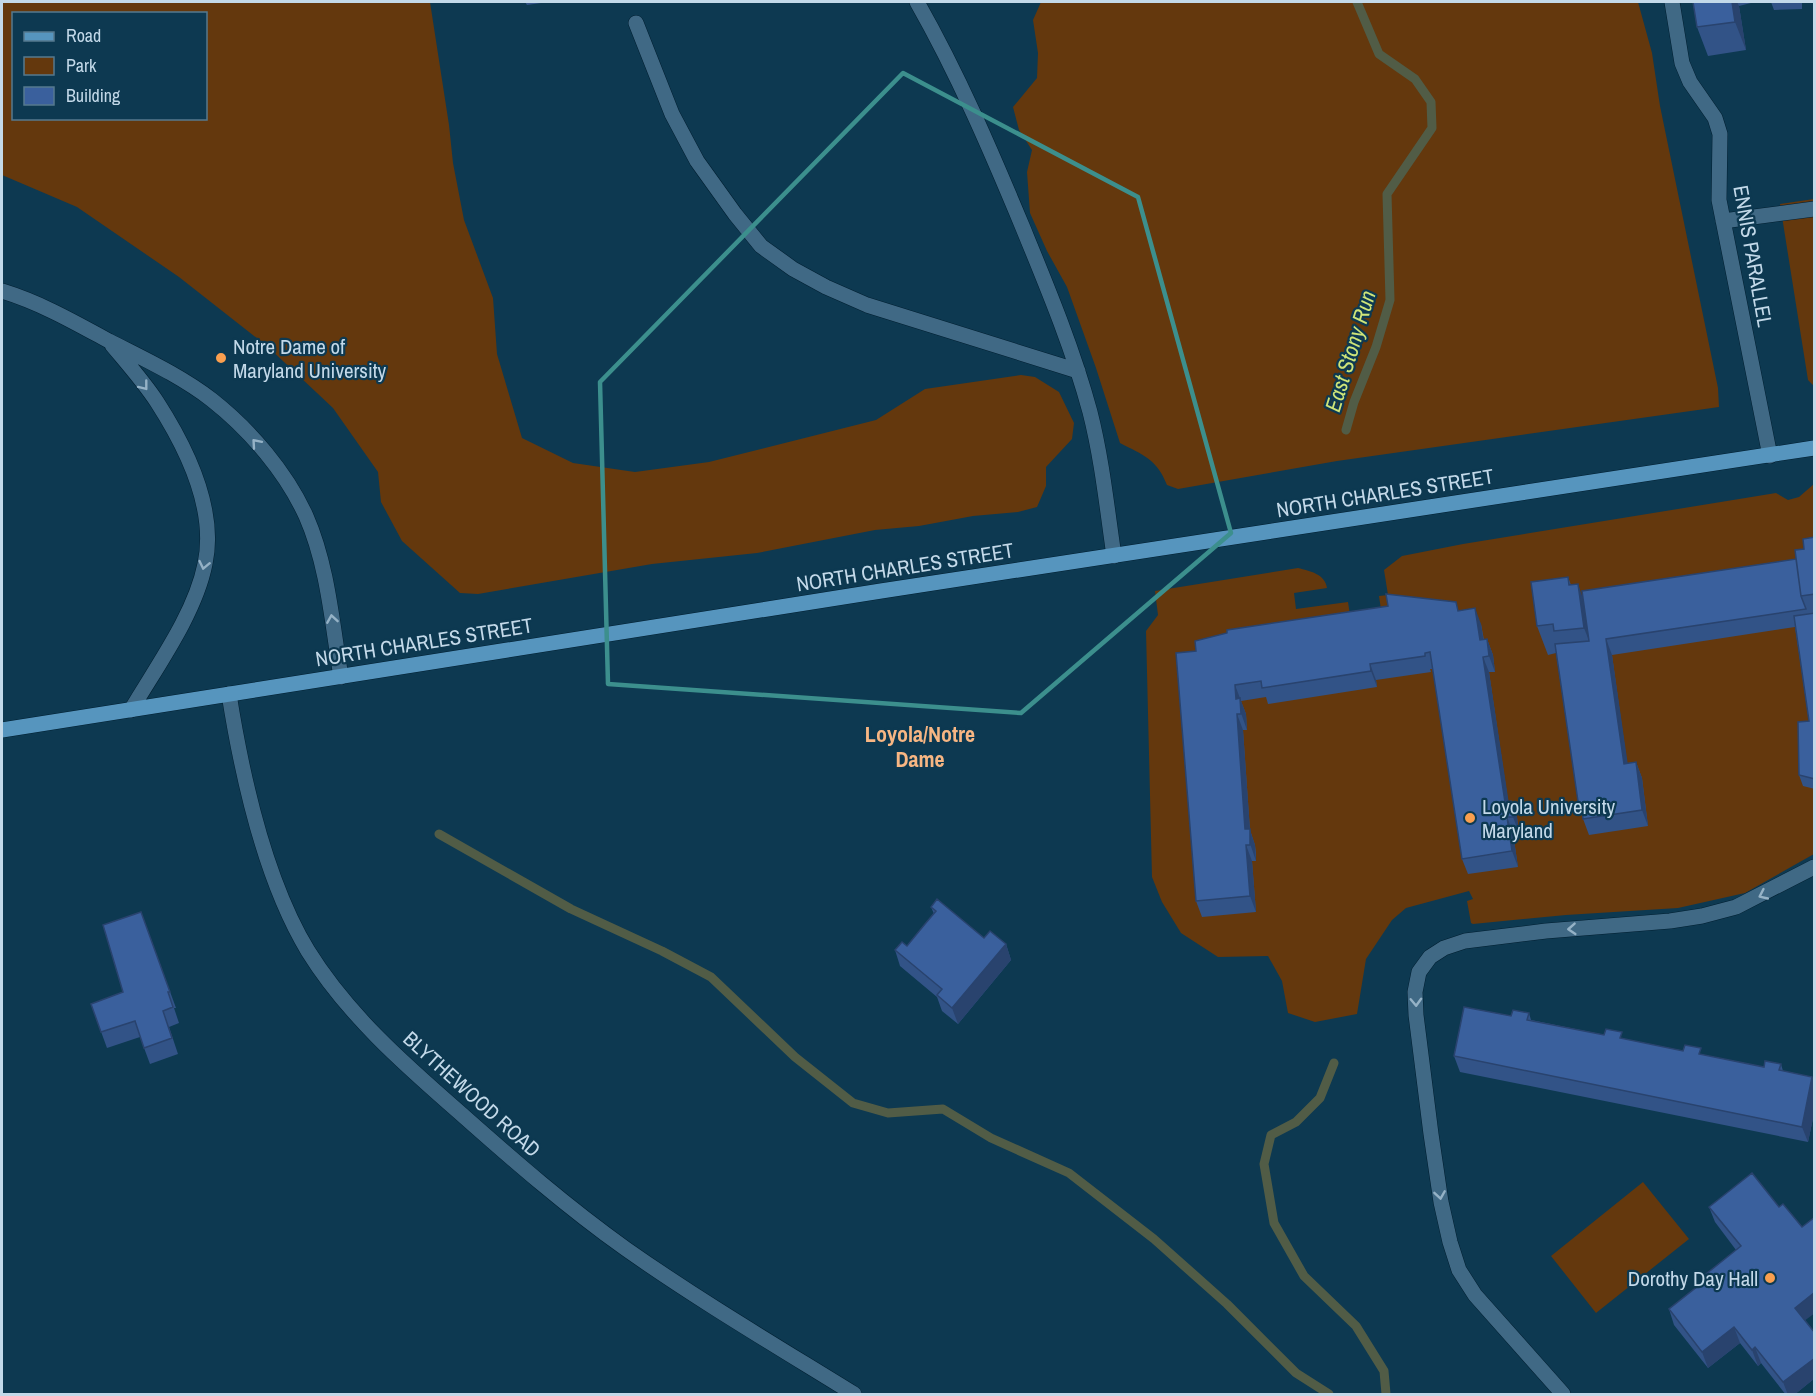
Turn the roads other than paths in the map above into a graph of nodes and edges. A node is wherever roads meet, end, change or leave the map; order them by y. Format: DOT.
graph roads {
  1 [pos="917,2"];
  2 [pos="1672,2"];
  3 [pos="636,23"];
  4 [pos="1815,209"];
  5 [pos="1723,221"];
  6 [pos="2,291"];
  7 [pos="108,340"];
  8 [pos="1078,371"];
  9 [pos="1815,448"];
  10 [pos="1770,456"];
  11 [pos="1114,556"];
  12 [pos="341,677"];
  13 [pos="229,694"];
  14 [pos="130,710"];
  15 [pos="2,730"];
  16 [pos="1815,867"];
  17 [pos="854,1395"];
  18 [pos="1563,1395"];
  1 -- 8 [label="street"];
  2 -- 5 [label="street, ENNIS PARALLEL"];
  3 -- 8 [label="street"];
  4 -- 5 [label="street"];
  5 -- 10 [label="street, ENNIS PARALLEL"];
  6 -- 7 [label="street"];
  12 -- 7 [label="street, one-way"];
  7 -- 14 [label="street, one-way"];
  8 -- 11 [label="street"];
  9 -- 10 [label="main road, NORTH CHARLES STREET"];
  10 -- 11 [label="main road, NORTH CHARLES STREET"];
  11 -- 12 [label="main road, NORTH CHARLES STREET"];
  12 -- 13 [label="main road, NORTH CHARLES STREET"];
  13 -- 14 [label="main road, NORTH CHARLES STREET"];
  13 -- 17 [label="street, BLYTHEWOOD ROAD"];
  14 -- 15 [label="main road, NORTH CHARLES STREET"];
  16 -- 18 [label="street, one-way"];
}
